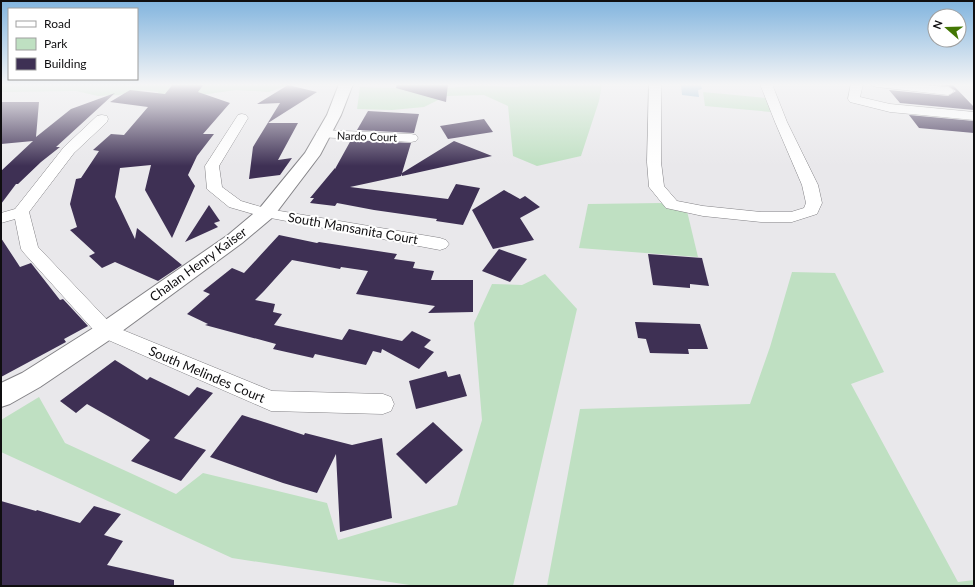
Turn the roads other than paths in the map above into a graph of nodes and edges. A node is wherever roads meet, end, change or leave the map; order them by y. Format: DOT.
graph roads {
  1 [pos="335,111"];
  2 [pos="655,111"];
  3 [pos="777,111"];
  4 [pos="926,111"];
  5 [pos="974,116"];
  6 [pos="242,118"];
  7 [pos="102,119"];
  8 [pos="323,134"];
  9 [pos="411,138"];
  10 [pos="21,212"];
  11 [pos="266,213"];
  12 [pos="1,218"];
  13 [pos="440,244"];
  14 [pos="106,331"];
  15 [pos="1,396"];
  16 [pos="383,404"];
  1 -- 8 [label="street, Chalan Henry Kaiser"];
  2 -- 3 [label="street"];
  4 -- 5 [label="street"];
  6 -- 11 [label="street, South Mansanita Court"];
  7 -- 10 [label="street"];
  8 -- 9 [label="street, Nardo Court"];
  8 -- 11 [label="street, Chalan Henry Kaiser"];
  10 -- 12 [label="street"];
  10 -- 14 [label="street"];
  11 -- 13 [label="street, South Mansanita Court"];
  11 -- 14 [label="street, Chalan Henry Kaiser"];
  14 -- 15 [label="street, Chalan Henry Kaiser"];
  14 -- 16 [label="street, South Melindes Court"];
}
